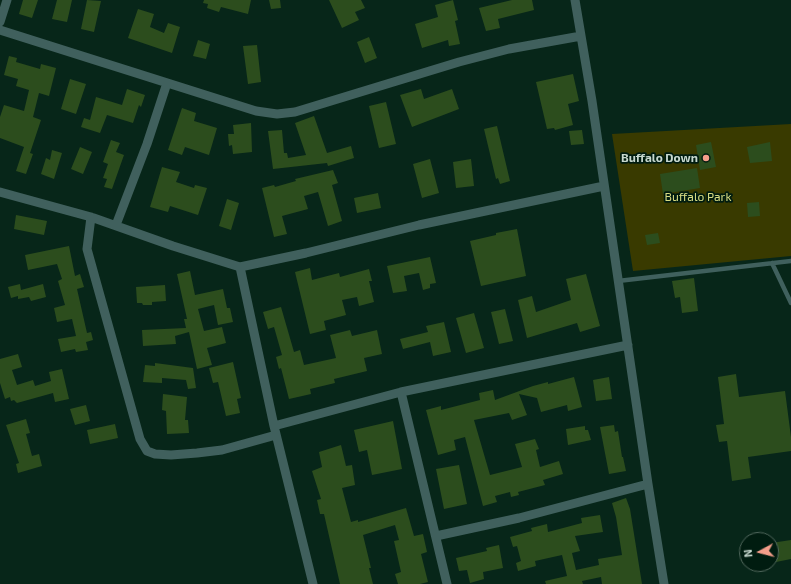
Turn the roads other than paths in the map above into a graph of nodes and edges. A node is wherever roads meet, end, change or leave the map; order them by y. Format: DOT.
graph roads {
  1 [pos="7,0"];
  2 [pos="575,0"];
  3 [pos="0,22"];
  4 [pos="0,30"];
  5 [pos="581,36"];
  6 [pos="167,83"];
  7 [pos="604,186"];
  8 [pos="0,192"];
  9 [pos="91,217"];
  10 [pos="116,225"];
  11 [pos="791,261"];
  12 [pos="772,264"];
  13 [pos="240,267"];
  14 [pos="618,280"];
  15 [pos="791,303"];
  16 [pos="628,346"];
  17 [pos="401,392"];
  18 [pos="275,430"];
  19 [pos="648,484"];
  20 [pos="436,536"];
  21 [pos="313,584"];
  22 [pos="448,584"];
  23 [pos="664,584"];
  1 -- 3 [label="street"];
  2 -- 5 [label="street"];
  4 -- 6 [label="street"];
  5 -- 6 [label="street"];
  5 -- 7 [label="street"];
  6 -- 10 [label="street"];
  7 -- 13 [label="street"];
  7 -- 14 [label="street"];
  8 -- 9 [label="street"];
  9 -- 10 [label="street"];
  9 -- 18 [label="street"];
  10 -- 13 [label="street"];
  11 -- 12 [label="lane"];
  12 -- 14 [label="lane"];
  12 -- 15 [label="lane"];
  13 -- 18 [label="street"];
  14 -- 16 [label="street"];
  16 -- 17 [label="street"];
  16 -- 19 [label="street"];
  17 -- 18 [label="street"];
  17 -- 20 [label="street"];
  18 -- 21 [label="street"];
  19 -- 20 [label="street"];
  19 -- 23 [label="street"];
  20 -- 22 [label="street"];
}
